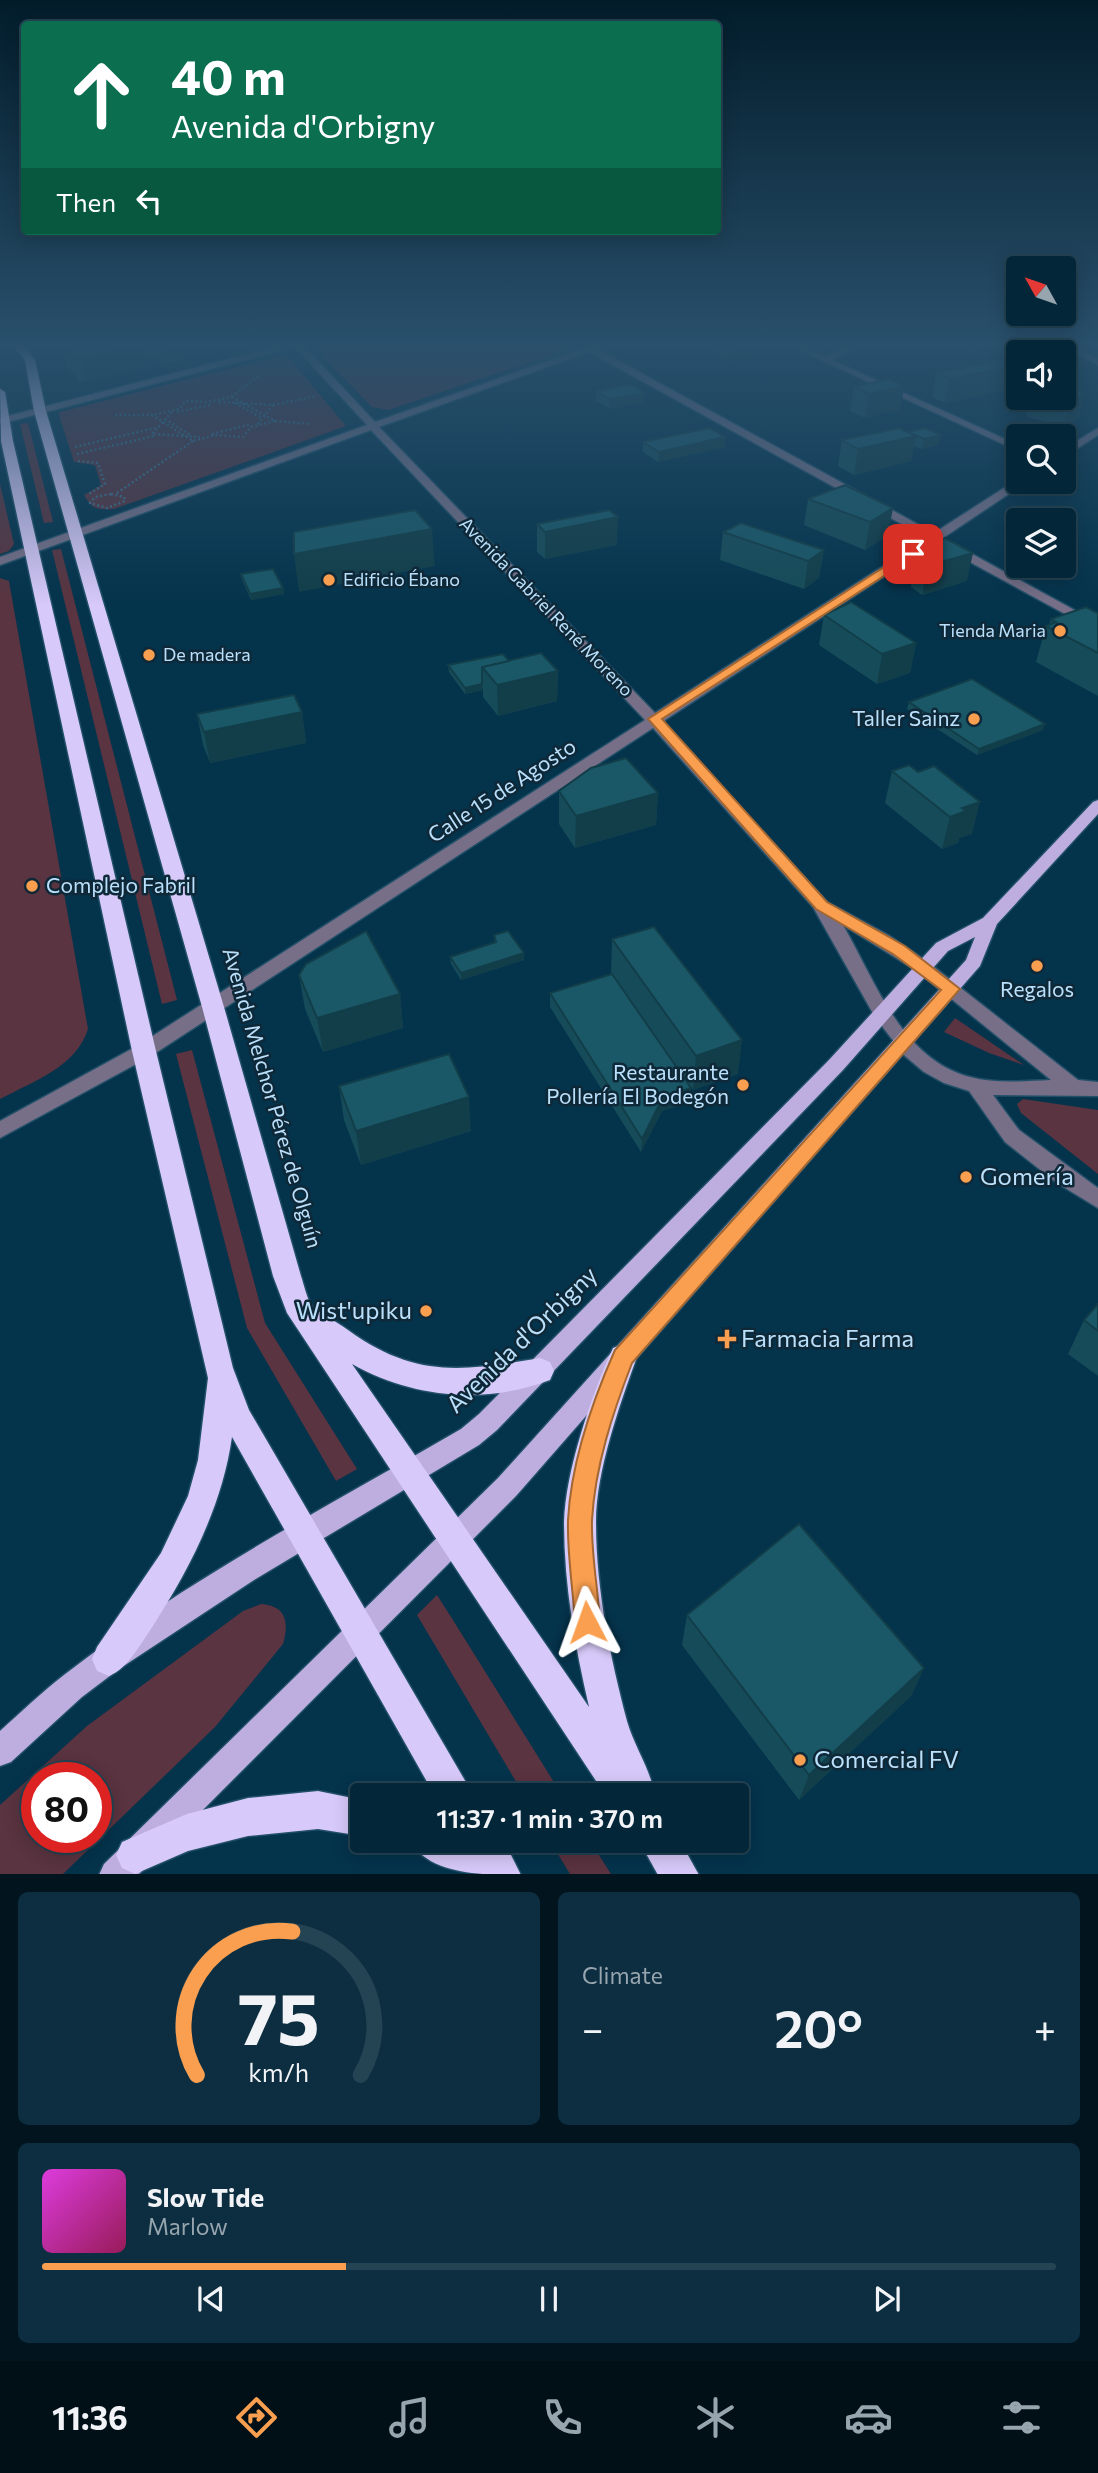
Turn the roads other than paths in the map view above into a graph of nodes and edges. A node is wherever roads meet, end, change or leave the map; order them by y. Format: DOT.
graph roads {
  1 [pos="45,430"];
  2 [pos="357,430"];
  3 [pos="377,430"];
  4 [pos="738,430"];
  5 [pos="980,430"];
  6 [pos="1098,431"];
  7 [pos="4,441"];
  8 [pos="1006,443"];
  9 [pos="1076,446"];
  10 [pos="1006,492"];
  11 [pos="74,532"];
  12 [pos="936,539"];
  13 [pos="33,549"];
  14 [pos="0,561"];
  15 [pos="1098,628"];
  16 [pos="654,719"];
  17 [pos="1098,805"];
  18 [pos="821,905"];
  19 [pos="989,922"];
  20 [pos="923,967"];
  21 [pos="951,989"];
  22 [pos="213,1007"];
  23 [pos="883,1013"];
  24 [pos="904,1043"];
  25 [pos="144,1051"];
  26 [pos="1071,1085"];
  27 [pos="977,1088"];
  28 [pos="1098,1089"];
  29 [pos="0,1130"];
  30 [pos="1098,1199"];
  31 [pos="301,1312"];
  32 [pos="623,1357"];
  33 [pos="219,1368"];
  34 [pos="540,1371"];
  35 [pos="410,1473"];
  36 [pos="305,1536"];
  37 [pos="455,1540"];
  38 [pos="362,1631"];
  39 [pos="109,1659"];
  40 [pos="0,1751"];
  41 [pos="449,1783"];
  42 [pos="619,1783"];
  43 [pos="633,1783"];
  44 [pos="350,1816"];
  45 [pos="453,1853"];
  46 [pos="490,1853"];
  47 [pos="666,1853"];
  48 [pos="125,1865"];
  49 [pos="486,1874"];
  50 [pos="502,1874"];
  51 [pos="680,1874"];
  1 -- 11 [label="highway, Avenida Melchor Pérez de Olguín"];
  2 -- 11 [label="street"];
  3 -- 16 [label="street, Avenida Gabriel René Moreno"];
  4 -- 12 [label="street"];
  5 -- 8 [label="street"];
  6 -- 9 [label="street"];
  7 -- 13 [label="highway"];
  10 -- 12 [label="street, Calle 15 de Agosto"];
  11 -- 13 [label="street"];
  11 -- 22 [label="highway, Avenida Melchor Pérez de Olguín"];
  12 -- 15 [label="street"];
  12 -- 16 [label="street, Calle 15 de Agosto"];
  13 -- 14 [label="street"];
  13 -- 25 [label="highway"];
  16 -- 18 [label="street, Avenida Gabriel René Moreno"];
  16 -- 22 [label="street, Calle 15 de Agosto"];
  17 -- 19 [label="main road, Avenida d'Orbigny"];
  18 -- 20 [label="street, Avenida Gabriel René Moreno"];
  18 -- 23 [label="street, Avenida Gabriel René Moreno"];
  19 -- 20 [label="main road, Avenida d'Orbigny"];
  19 -- 21 [label="main road, Avenida d'Orbigny"];
  20 -- 21 [label="street, Avenida Gabriel René Moreno"];
  20 -- 23 [label="main road, Avenida d'Orbigny"];
  21 -- 24 [label="main road, Avenida d'Orbigny"];
  21 -- 26 [label="street, Avenida Gabriel René Moreno"];
  22 -- 25 [label="street, Calle 15 de Agosto"];
  22 -- 31 [label="highway, Avenida Melchor Pérez de Olguín"];
  23 -- 24 [label="street, Avenida Gabriel René Moreno"];
  23 -- 34 [label="main road, Avenida d'Orbigny"];
  24 -- 27 [label="street, Avenida Gabriel René Moreno"];
  24 -- 32 [label="main road, Avenida d'Orbigny"];
  25 -- 29 [label="street, Calle 15 de Agosto"];
  25 -- 33 [label="highway"];
  26 -- 27 [label="street"];
  26 -- 28 [label="street"];
  27 -- 30 [label="street"];
  31 -- 34 [label="highway"];
  31 -- 35 [label="highway, Avenida Melchor Pérez de Olguín"];
  32 -- 37 [label="main road, Avenida d'Orbigny"];
  32 -- 43 [label="highway"];
  33 -- 36 [label="highway"];
  33 -- 39 [label="highway"];
  34 -- 35 [label="main road, Avenida d'Orbigny"];
  35 -- 36 [label="main road, Avenida d'Orbigny"];
  35 -- 37 [label="highway, Avenida Melchor Pérez de Olguín"];
  36 -- 38 [label="highway"];
  36 -- 39 [label="main road, Avenida d'Orbigny"];
  37 -- 38 [label="main road, Avenida d'Orbigny"];
  37 -- 42 [label="highway, Avenida Melchor Pérez de Olguín"];
  38 -- 41 [label="highway"];
  38 -- 48 [label="main road, Avenida d'Orbigny"];
  39 -- 40 [label="main road, Avenida d'Orbigny"];
  44 -- 48 [label="highway"];
  45 -- 49 [label="highway"];
  46 -- 50 [label="highway"];
  47 -- 51 [label="highway"];
}
